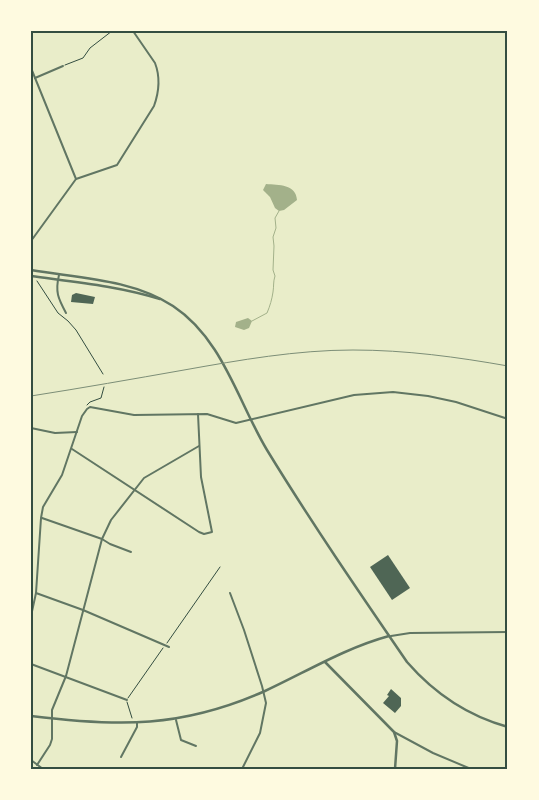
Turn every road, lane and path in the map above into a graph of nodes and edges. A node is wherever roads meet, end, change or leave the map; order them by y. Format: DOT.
graph roads {
  1 [pos="112,31"];
  2 [pos="133,31"];
  3 [pos="63,66"];
  4 [pos="31,68"];
  5 [pos="35,78"];
  6 [pos="76,179"];
  7 [pos="31,241"];
  8 [pos="31,270"];
  9 [pos="59,275"];
  10 [pos="31,276"];
  11 [pos="57,280"];
  12 [pos="37,281"];
  13 [pos="165,301"];
  14 [pos="66,313"];
  15 [pos="103,374"];
  16 [pos="104,387"];
  17 [pos="87,409"];
  18 [pos="198,414"];
  19 [pos="508,418"];
  20 [pos="250,420"];
  21 [pos="31,428"];
  22 [pos="77,432"];
  23 [pos="199,446"];
  24 [pos="72,449"];
  25 [pos="134,490"];
  26 [pos="41,518"];
  27 [pos="102,539"];
  28 [pos="131,552"];
  29 [pos="220,566"];
  30 [pos="36,593"];
  31 [pos="230,593"];
  32 [pos="83,610"];
  33 [pos="31,616"];
  34 [pos="508,632"];
  35 [pos="389,636"];
  36 [pos="165,645"];
  37 [pos="168,647"];
  38 [pos="324,661"];
  39 [pos="31,664"];
  40 [pos="66,676"];
  41 [pos="263,691"];
  42 [pos="127,700"];
  43 [pos="31,716"];
  44 [pos="132,718"];
  45 [pos="53,719"];
  46 [pos="176,720"];
  47 [pos="137,723"];
  48 [pos="508,727"];
  49 [pos="394,732"];
  50 [pos="196,746"];
  51 [pos="120,757"];
  52 [pos="31,760"];
  53 [pos="38,765"];
  54 [pos="43,769"];
  55 [pos="242,769"];
  56 [pos="395,769"];
  57 [pos="470,769"];
  1 -- 3 [label="path"];
  2 -- 6 [label="street"];
  3 -- 5 [label="street"];
  4 -- 5 [label="street"];
  5 -- 6 [label="street"];
  6 -- 7 [label="street"];
  8 -- 9 [label="street"];
  9 -- 11 [label="street"];
  9 -- 13 [label="street"];
  10 -- 11 [label="street"];
  11 -- 13 [label="street"];
  11 -- 14 [label="street"];
  12 -- 15 [label="path"];
  13 -- 20 [label="street"];
  16 -- 17 [label="path"];
  17 -- 18 [label="street"];
  17 -- 22 [label="street"];
  18 -- 20 [label="street"];
  18 -- 23 [label="street"];
  19 -- 20 [label="street"];
  20 -- 35 [label="street"];
  21 -- 22 [label="street"];
  22 -- 24 [label="street"];
  23 -- 25 [label="street"];
  23 -- 25 [label="street"];
  24 -- 25 [label="street"];
  24 -- 26 [label="street"];
  25 -- 27 [label="street"];
  26 -- 27 [label="street"];
  26 -- 30 [label="street"];
  27 -- 28 [label="street"];
  27 -- 32 [label="street"];
  29 -- 36 [label="path"];
  30 -- 32 [label="street"];
  30 -- 33 [label="street"];
  31 -- 41 [label="street"];
  32 -- 36 [label="street"];
  32 -- 40 [label="street"];
  34 -- 35 [label="street"];
  35 -- 38 [label="street"];
  35 -- 48 [label="street"];
  36 -- 37 [label="street"];
  36 -- 42 [label="path"];
  38 -- 41 [label="street"];
  38 -- 49 [label="street"];
  39 -- 40 [label="street"];
  40 -- 42 [label="street"];
  40 -- 45 [label="street"];
  41 -- 46 [label="street"];
  41 -- 55 [label="street"];
  42 -- 44 [label="path"];
  43 -- 45 [label="street"];
  45 -- 47 [label="street"];
  45 -- 53 [label="street"];
  46 -- 47 [label="street"];
  46 -- 50 [label="street"];
  47 -- 51 [label="street"];
  49 -- 56 [label="street"];
  49 -- 57 [label="street"];
  52 -- 53 [label="street"];
  53 -- 54 [label="street"];
}
